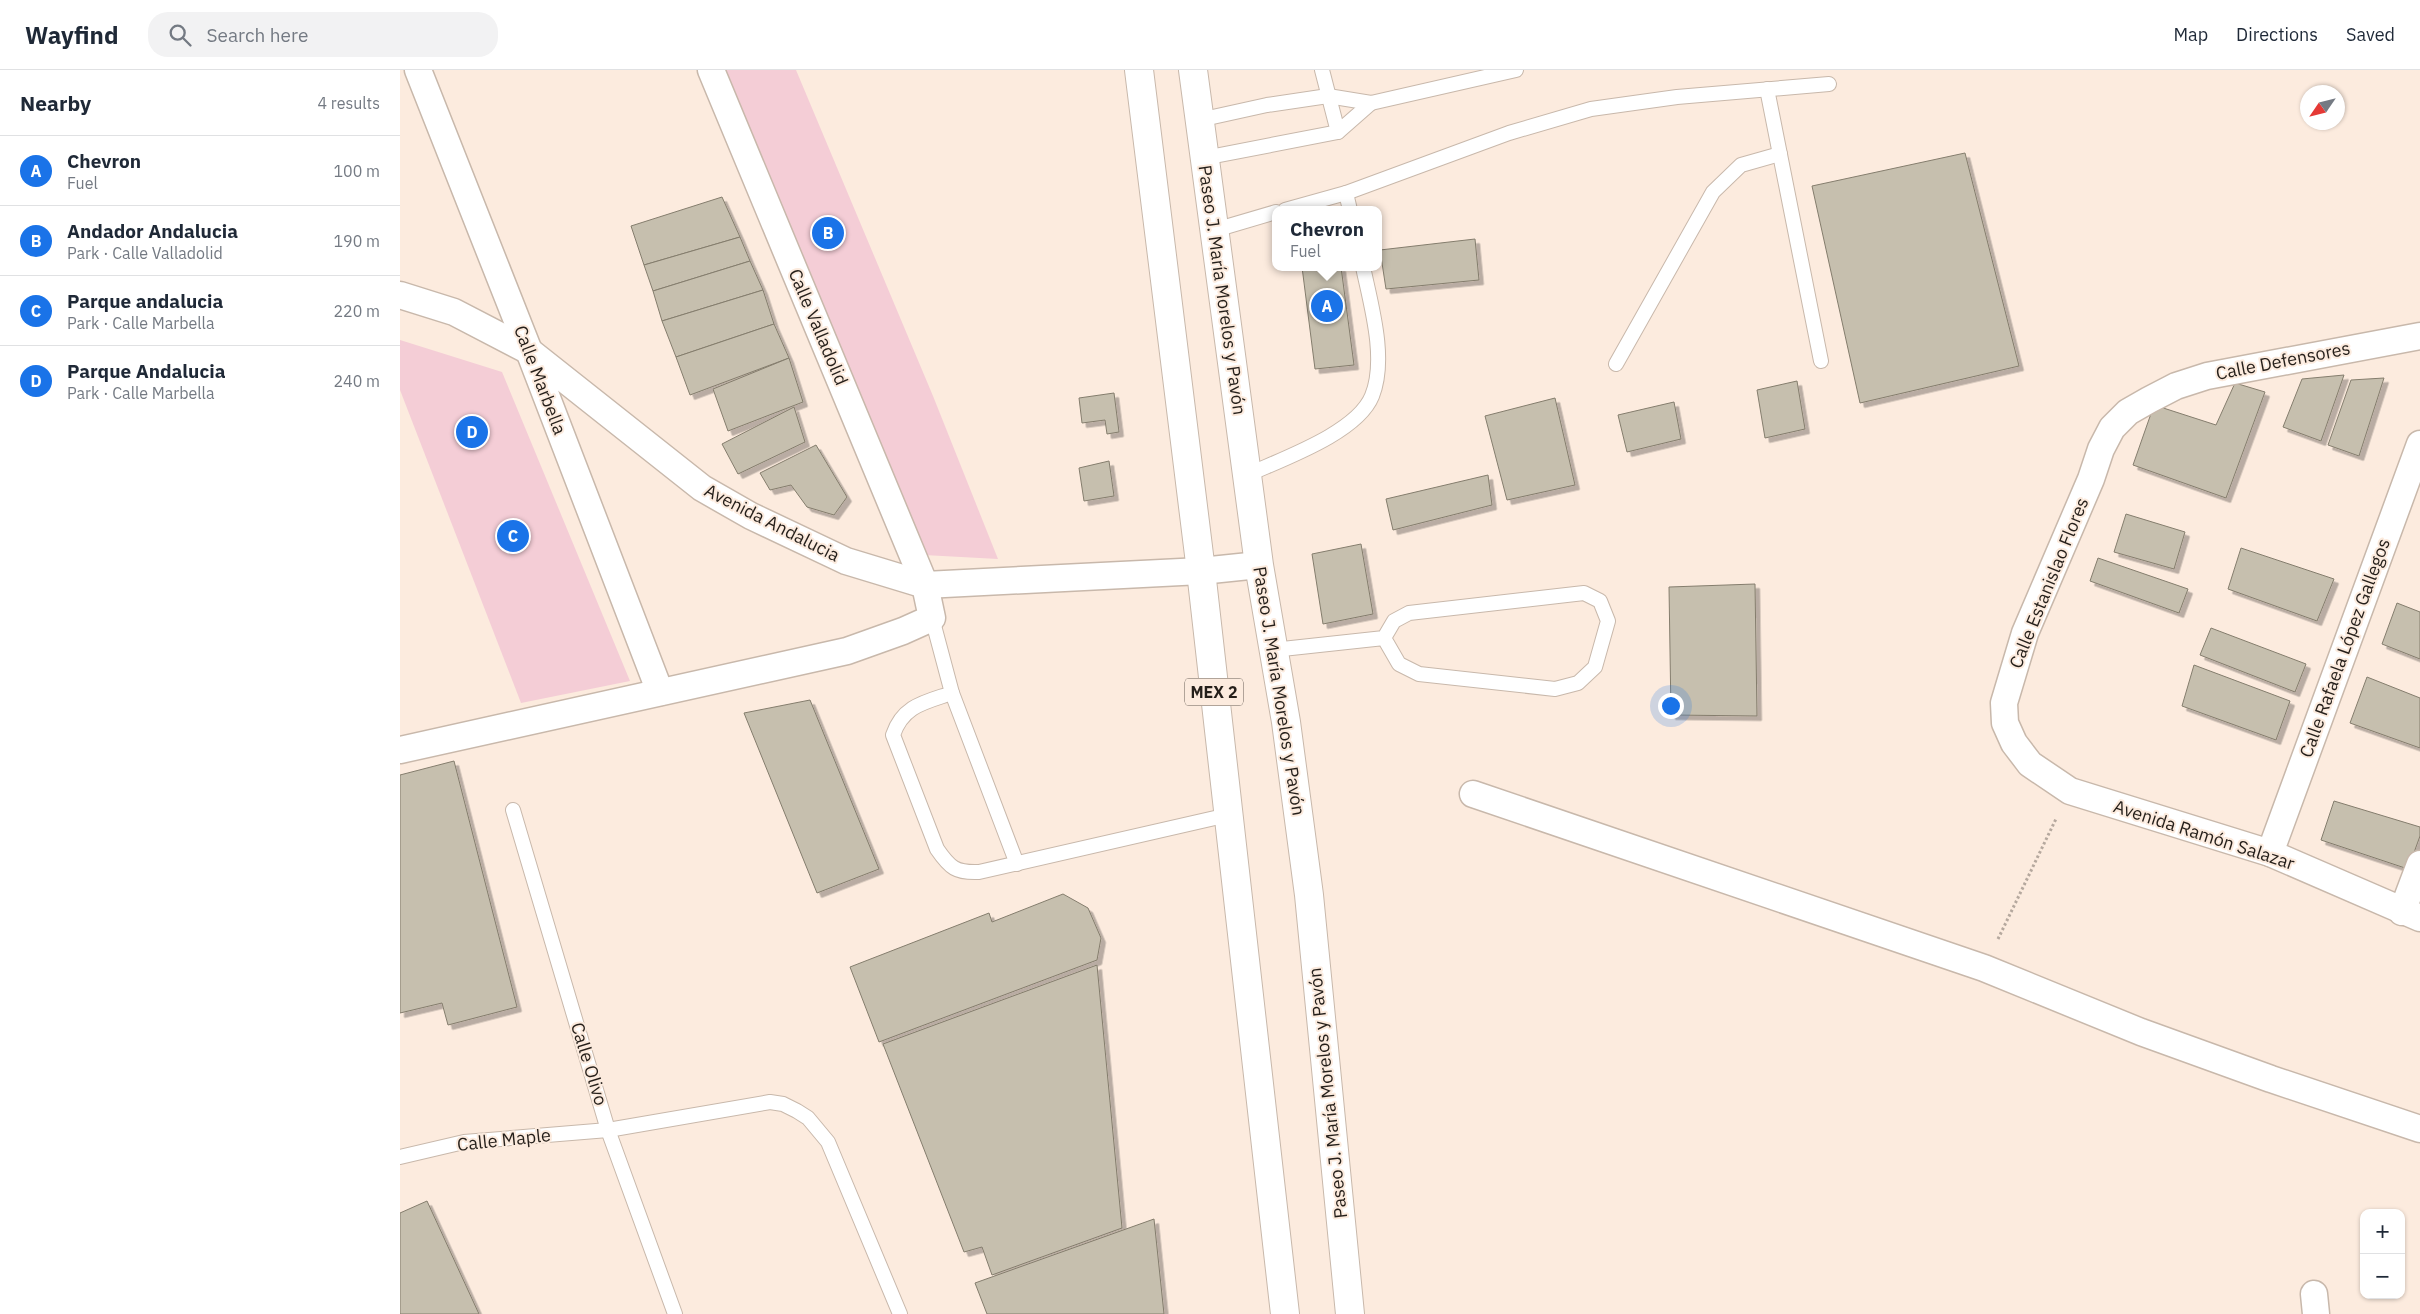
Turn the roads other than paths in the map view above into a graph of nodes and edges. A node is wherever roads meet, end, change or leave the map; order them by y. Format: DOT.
graph roads {
  1 [pos="418,70"];
  2 [pos="711,70"];
  3 [pos="1139,70"];
  4 [pos="1193,70"];
  5 [pos="1322,70"];
  6 [pos="1516,70"];
  7 [pos="1829,84"];
  8 [pos="1767,89"];
  9 [pos="1328,96"];
  10 [pos="1371,103"];
  11 [pos="1199,120"];
  12 [pos="1338,132"];
  13 [pos="1780,154"];
  14 [pos="1204,158"];
  15 [pos="1346,193"];
  16 [pos="1299,206"];
  17 [pos="1349,206"];
  18 [pos="1272,213"];
  19 [pos="1214,230"];
  20 [pos="1364,271"];
  21 [pos="400,296"];
  22 [pos="2420,336"];
  23 [pos="529,350"];
  24 [pos="1820,361"];
  25 [pos="1616,364"];
  26 [pos="2149,400"];
  27 [pos="2420,444"];
  28 [pos="1247,475"];
  29 [pos="1258,565"];
  30 [pos="1201,570"];
  31 [pos="925,585"];
  32 [pos="932,618"];
  33 [pos="1384,638"];
  34 [pos="1273,650"];
  35 [pos="660,692"];
  36 [pos="952,692"];
  37 [pos="400,750"];
  38 [pos="2070,791"];
  39 [pos="1473,794"];
  40 [pos="513,810"];
  41 [pos="1228,815"];
  42 [pos="2270,853"];
  43 [pos="1017,864"];
  44 [pos="2420,864"];
  45 [pos="2411,915"];
  46 [pos="2420,1128"];
  47 [pos="608,1130"];
  48 [pos="400,1157"];
  49 [pos="675,1314"];
  50 [pos="900,1314"];
  51 [pos="1284,1314"];
  52 [pos="1350,1314"];
  1 -- 23 [label="street, Calle Marbella"];
  2 -- 31 [label="street, Calle Valladolid"];
  3 -- 30 [label="highway, MEX 2"];
  4 -- 11 [label="highway, Paseo J. María Morelos y Pavón"];
  5 -- 9 [label="lane"];
  6 -- 10 [label="lane"];
  7 -- 8 [label="lane"];
  8 -- 13 [label="lane"];
  8 -- 15 [label="lane"];
  9 -- 10 [label="lane"];
  9 -- 11 [label="lane"];
  9 -- 12 [label="lane"];
  10 -- 12 [label="lane"];
  11 -- 14 [label="highway, Paseo J. María Morelos y Pavón"];
  12 -- 14 [label="lane"];
  13 -- 24 [label="lane"];
  13 -- 25 [label="lane"];
  14 -- 19 [label="highway, Paseo J. María Morelos y Pavón"];
  15 -- 16 [label="lane"];
  15 -- 17 [label="lane"];
  18 -- 19 [label="lane"];
  19 -- 28 [label="highway, Paseo J. María Morelos y Pavón"];
  20 -- 28 [label="lane"];
  21 -- 23 [label="street, Avenida Andalucia"];
  22 -- 26 [label="street, Calle Defensores"];
  23 -- 31 [label="street, Avenida Andalucia"];
  23 -- 35 [label="street, Calle Marbella"];
  26 -- 38 [label="street, Calle Estanislao Flores"];
  27 -- 42 [label="street, Calle Rafaela López Gallegos"];
  28 -- 29 [label="highway, Paseo J. María Morelos y Pavón"];
  29 -- 30 [label="street, Avenida Andalucia"];
  29 -- 34 [label="highway, Paseo J. María Morelos y Pavón"];
  30 -- 31 [label="street, Avenida Andalucia"];
  30 -- 41 [label="highway, MEX 2"];
  31 -- 32 [label="street, Calle Valladolid"];
  32 -- 35 [label="street"];
  32 -- 36 [label="lane"];
  33 -- 33 [label="lane"];
  33 -- 34 [label="lane"];
  34 -- 52 [label="highway, Paseo J. María Morelos y Pavón"];
  35 -- 37 [label="street"];
  36 -- 43 [label="lane"];
  36 -- 43 [label="lane"];
  38 -- 42 [label="street, Avenida Ramón Salazar"];
  39 -- 46 [label="street"];
  40 -- 47 [label="lane, Calle Olivo"];
  41 -- 43 [label="lane"];
  41 -- 51 [label="highway, MEX 2"];
  42 -- 45 [label="street, Avenida Ramón Salazar"];
  44 -- 45 [label="street"];
  47 -- 48 [label="lane, Calle Maple"];
  47 -- 49 [label="lane, Calle Olivo"];
  47 -- 50 [label="lane, Calle Maple"];
}
